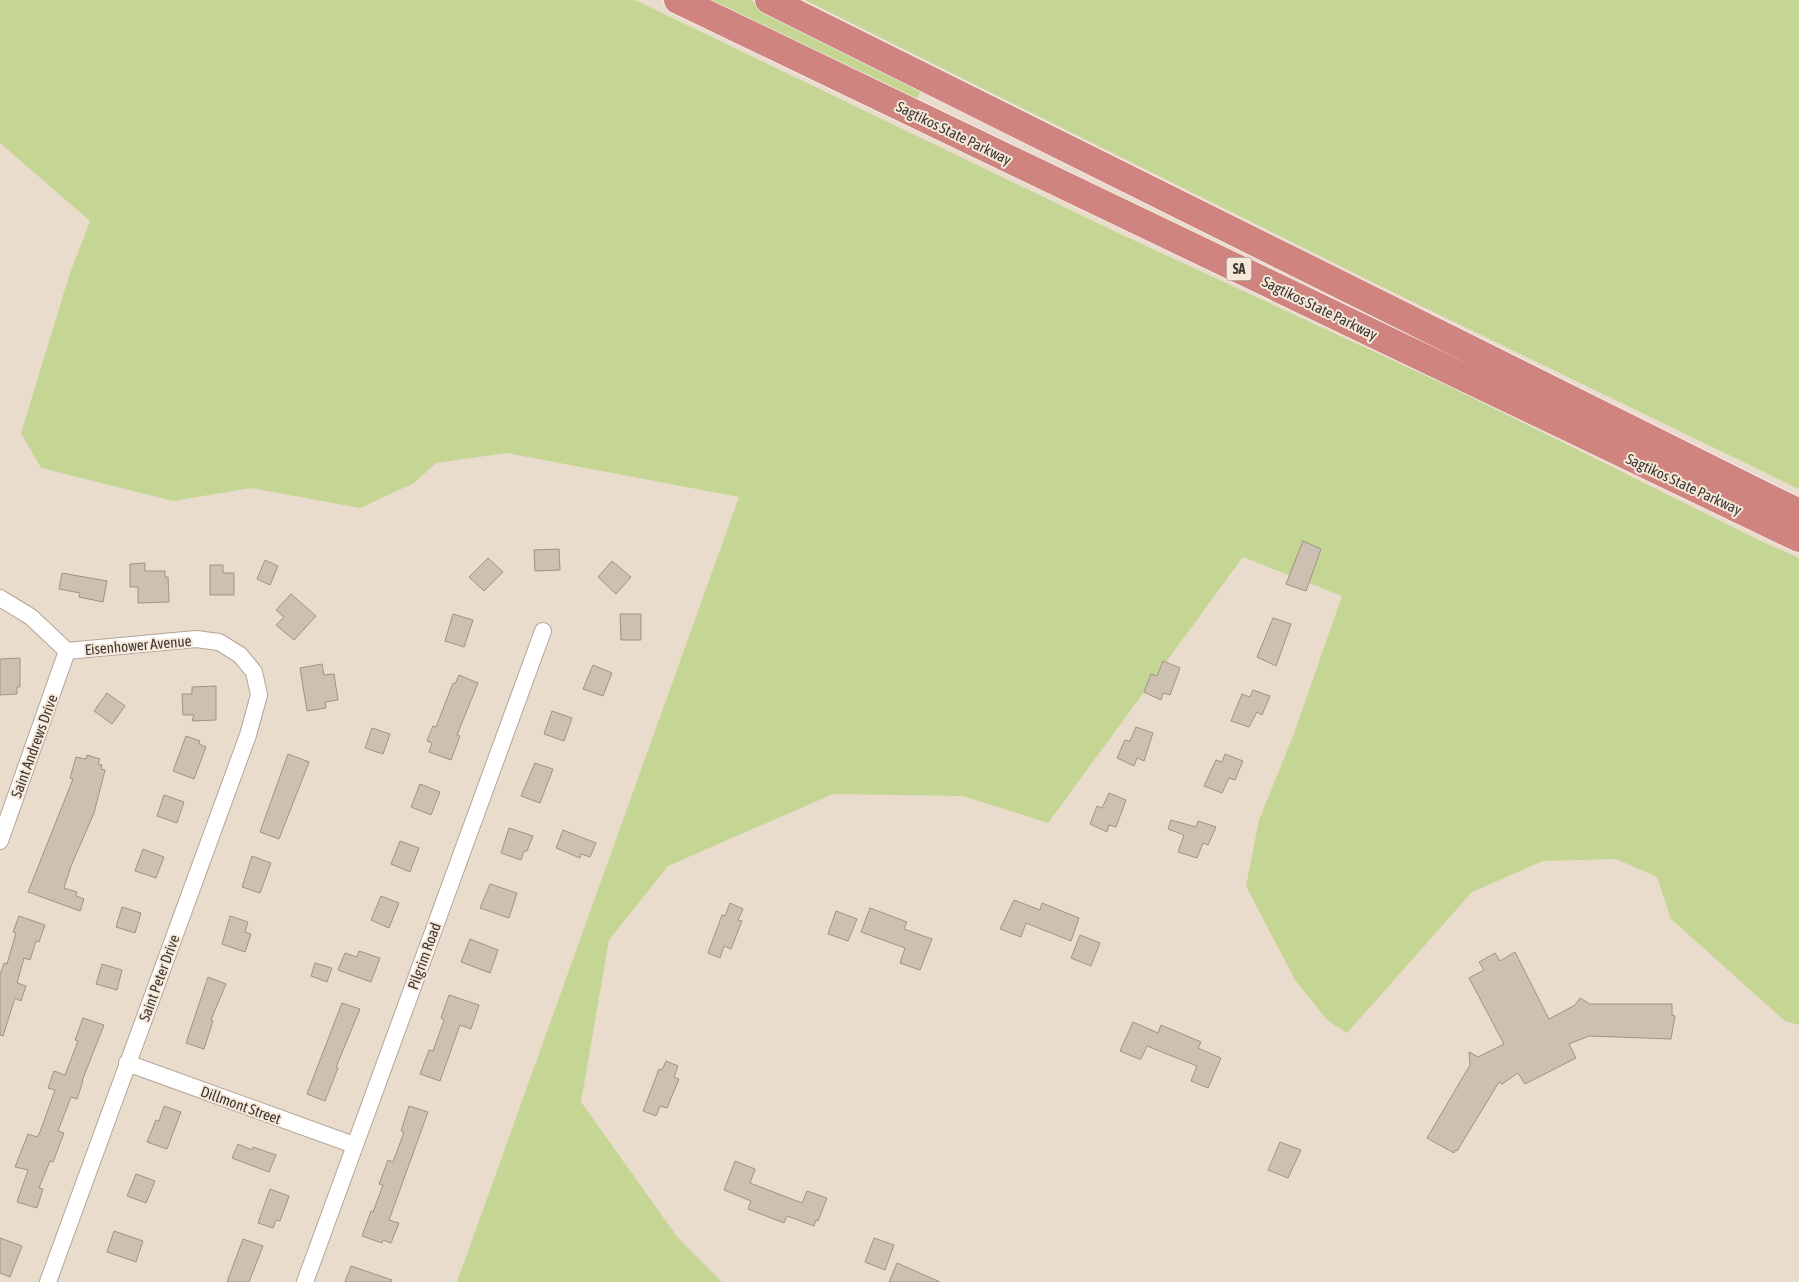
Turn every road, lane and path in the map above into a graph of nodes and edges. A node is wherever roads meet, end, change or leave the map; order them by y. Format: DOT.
graph roads {
  1 [pos="678,0"];
  2 [pos="769,0"];
  3 [pos="1799,513"];
  4 [pos="1799,538"];
  5 [pos="0,598"];
  6 [pos="543,631"];
  7 [pos="67,651"];
  8 [pos="254,672"];
  9 [pos="0,841"];
  10 [pos="127,1064"];
  11 [pos="354,1145"];
  12 [pos="48,1282"];
  13 [pos="305,1282"];
  1 -- 4 [label="highway, Sagtikos State Parkway / SA"];
  2 -- 3 [label="highway, Sagtikos State Parkway / SA"];
  5 -- 7 [label="street, Eisenhower Avenue"];
  6 -- 11 [label="street, Pilgrim Road"];
  7 -- 8 [label="street, Eisenhower Avenue"];
  7 -- 9 [label="street, Saint Andrews Drive"];
  8 -- 10 [label="street, Saint Peter Drive"];
  10 -- 11 [label="street, Dillmont Street"];
  10 -- 12 [label="street, Saint Peter Drive"];
  11 -- 13 [label="street, Pilgrim Road"];
}
